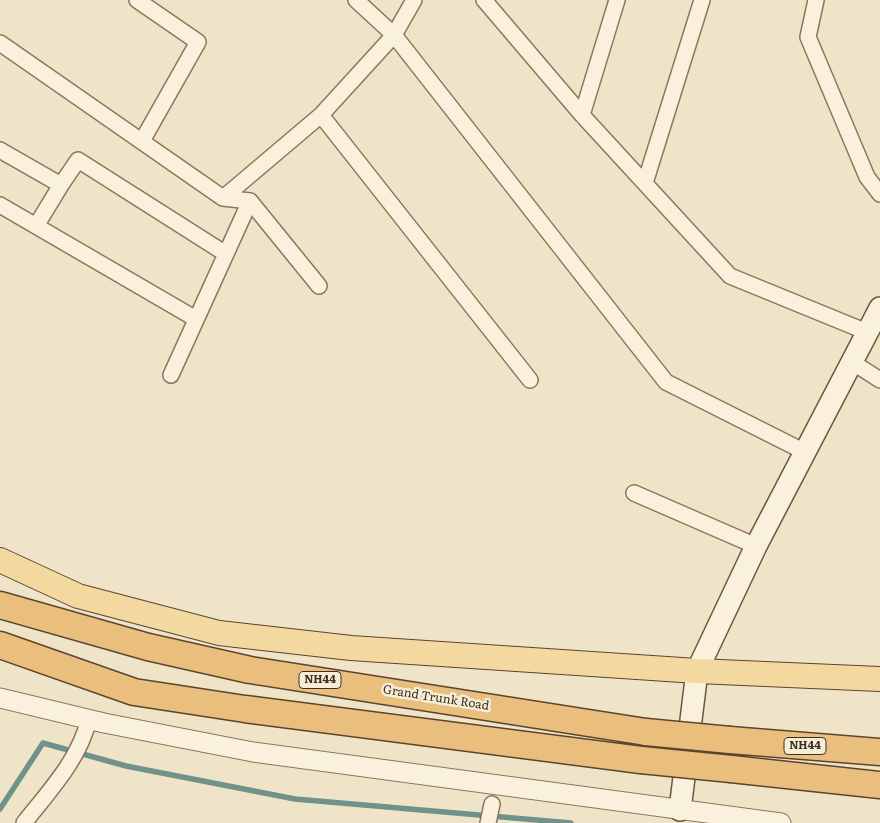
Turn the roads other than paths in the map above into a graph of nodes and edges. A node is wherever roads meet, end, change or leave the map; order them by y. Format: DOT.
graph roads {
  1 [pos="137,0"];
  2 [pos="356,0"];
  3 [pos="414,0"];
  4 [pos="484,0"];
  5 [pos="617,0"];
  6 [pos="702,0"];
  7 [pos="816,0"];
  8 [pos="394,35"];
  9 [pos="0,43"];
  10 [pos="582,114"];
  11 [pos="321,115"];
  12 [pos="142,141"];
  13 [pos="0,150"];
  14 [pos="645,183"];
  15 [pos="61,185"];
  16 [pos="880,194"];
  17 [pos="223,198"];
  18 [pos="250,201"];
  19 [pos="0,205"];
  20 [pos="36,226"];
  21 [pos="226,254"];
  22 [pos="320,286"];
  23 [pos="880,308"];
  24 [pos="196,319"];
  25 [pos="867,332"];
  26 [pos="852,362"];
  27 [pos="171,374"];
  28 [pos="530,380"];
  29 [pos="880,380"];
  30 [pos="805,452"];
  31 [pos="634,494"];
  32 [pos="756,546"];
  33 [pos="0,560"];
  34 [pos="0,605"];
  35 [pos="0,645"];
  36 [pos="697,671"];
  37 [pos="880,679"];
  38 [pos="0,698"];
  39 [pos="89,719"];
  40 [pos="880,752"];
  41 [pos="880,785"];
  42 [pos="492,804"];
  43 [pos="680,810"];
  44 [pos="24,823"];
  45 [pos="488,823"];
  46 [pos="781,823"];
  1 -- 12 [label="street"];
  2 -- 8 [label="street"];
  3 -- 8 [label="street"];
  4 -- 10 [label="street"];
  5 -- 10 [label="street"];
  6 -- 14 [label="street"];
  7 -- 16 [label="street"];
  8 -- 11 [label="street"];
  8 -- 30 [label="street"];
  9 -- 12 [label="street"];
  10 -- 14 [label="street"];
  11 -- 17 [label="street"];
  11 -- 28 [label="street"];
  12 -- 17 [label="street"];
  13 -- 15 [label="street"];
  14 -- 25 [label="street"];
  15 -- 20 [label="street"];
  15 -- 21 [label="street"];
  17 -- 18 [label="street"];
  18 -- 21 [label="street"];
  18 -- 22 [label="street"];
  19 -- 20 [label="street"];
  20 -- 24 [label="street"];
  21 -- 24 [label="street"];
  23 -- 25 [label="main road"];
  24 -- 27 [label="street"];
  25 -- 26 [label="main road"];
  26 -- 29 [label="street"];
  26 -- 30 [label="main road"];
  30 -- 32 [label="main road"];
  31 -- 32 [label="street"];
  32 -- 36 [label="main road"];
  33 -- 36 [label="main road"];
  34 -- 40 [label="highway, Grand Trunk Road / NH44, bridge"];
  35 -- 41 [label="highway, bridge"];
  36 -- 37 [label="main road"];
  36 -- 43 [label="main road"];
  38 -- 39 [label="street"];
  39 -- 43 [label="street"];
  39 -- 44 [label="street"];
  42 -- 45 [label="street"];
  43 -- 46 [label="street"];
}
